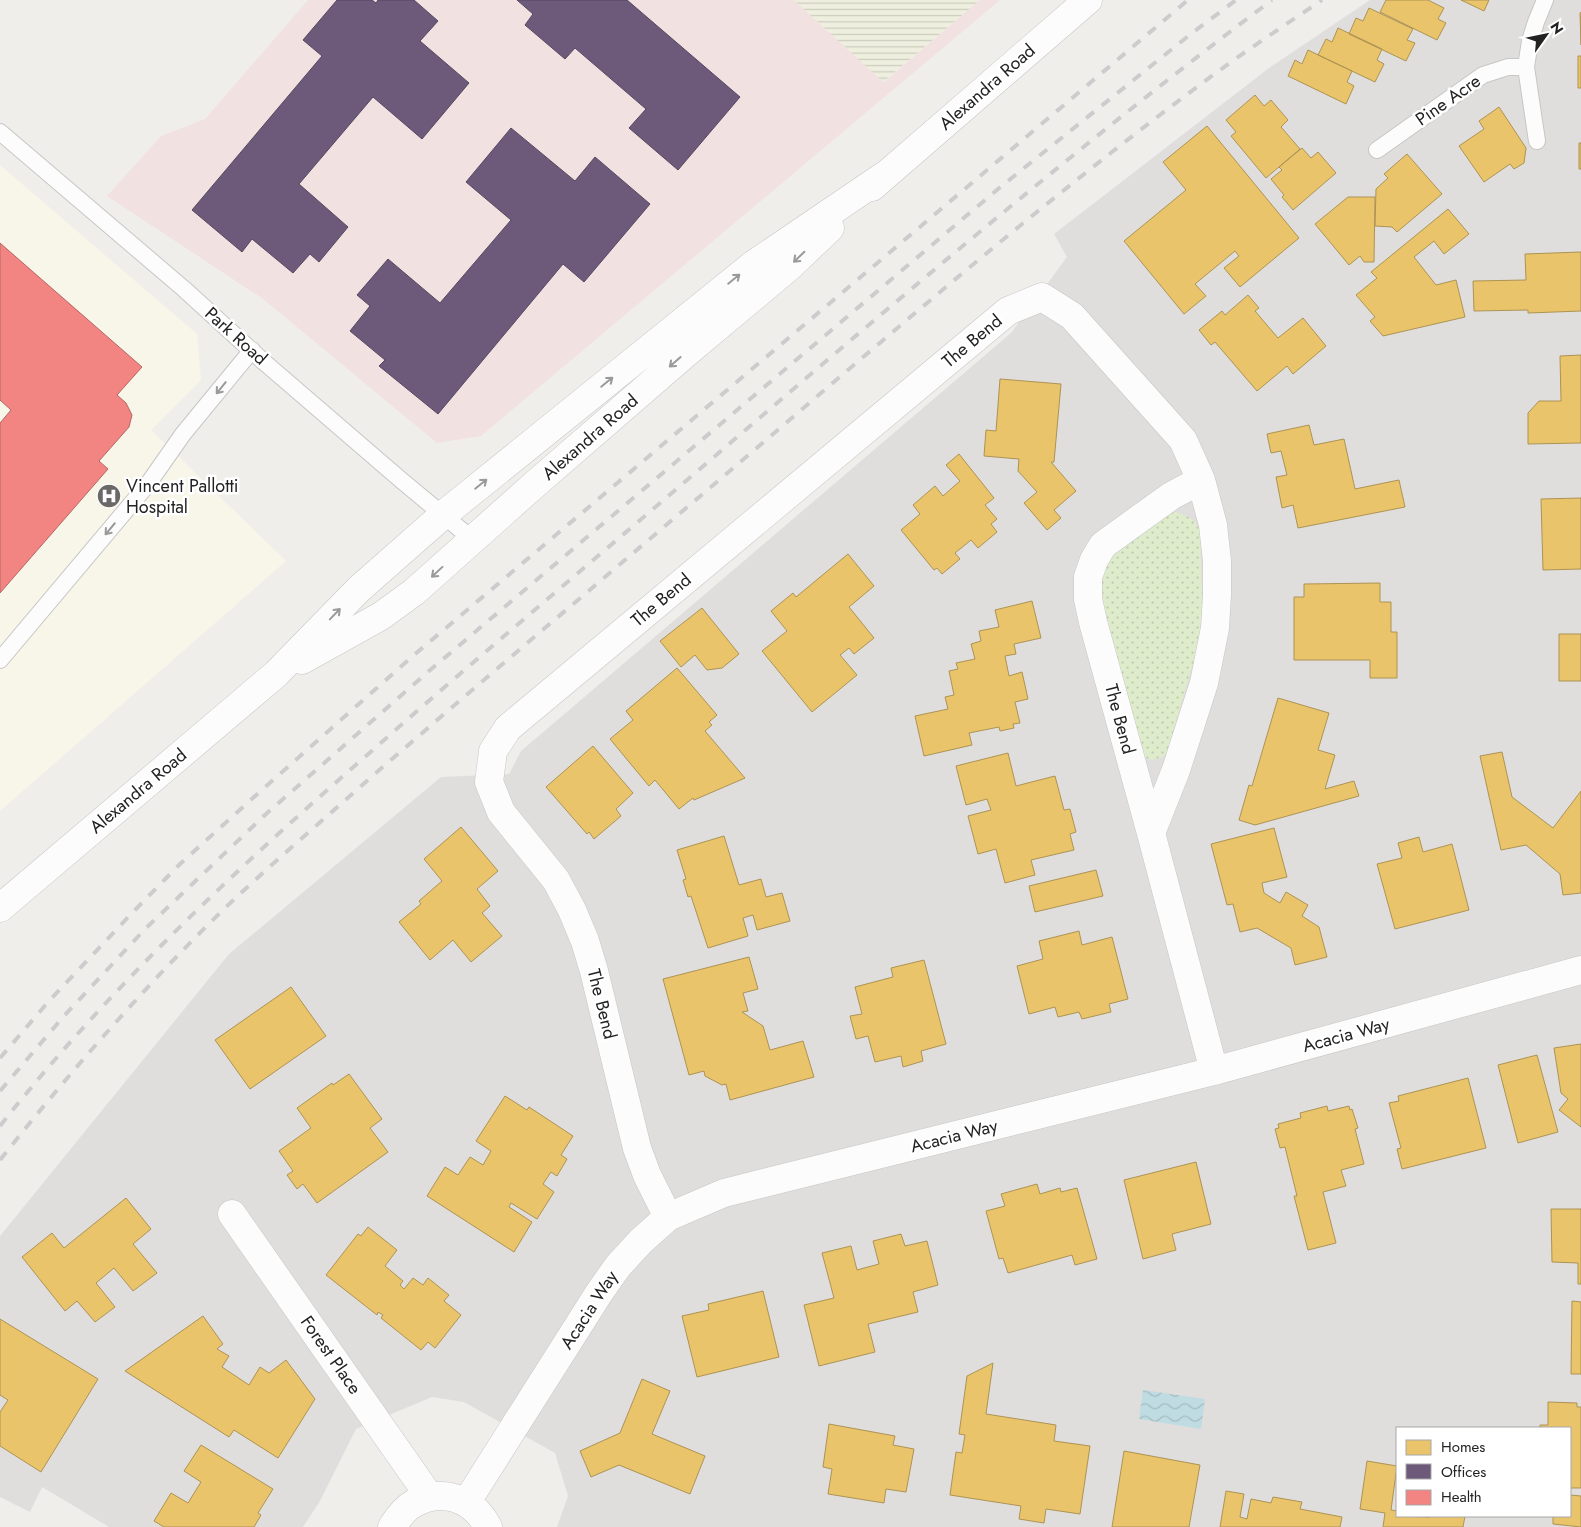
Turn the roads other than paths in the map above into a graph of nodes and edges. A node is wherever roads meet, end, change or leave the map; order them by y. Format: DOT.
graph roads {
  1 [pos="1088,0"];
  2 [pos="1545,0"];
  3 [pos="1526,67"];
  4 [pos="0,132"];
  5 [pos="1537,141"];
  6 [pos="1377,150"];
  7 [pos="885,175"];
  8 [pos="252,350"];
  9 [pos="1200,480"];
  10 [pos="443,514"];
  11 [pos="472,539"];
  12 [pos="0,660"];
  13 [pos="276,674"];
  14 [pos="1151,833"];
  15 [pos="0,908"];
  16 [pos="1581,970"];
  17 [pos="1214,1071"];
  18 [pos="232,1214"];
  19 [pos="668,1217"];
  20 [pos="429,1496"];
  21 [pos="466,1503"];
  22 [pos="392,1527"];
  23 [pos="488,1527"];
  1 -- 7 [label="street, Alexandra Road"];
  2 -- 3 [label="lane"];
  3 -- 5 [label="lane"];
  3 -- 6 [label="lane, Pine Acre"];
  4 -- 8 [label="lane, Park Road"];
  10 -- 7 [label="street, Alexandra Road, one-way"];
  7 -- 11 [label="street, Alexandra Road, one-way"];
  8 -- 10 [label="lane, Park Road"];
  8 -- 12 [label="lane, one-way"];
  9 -- 14 [label="street, The Bend"];
  9 -- 14 [label="street, The Bend"];
  9 -- 19 [label="street, The Bend"];
  10 -- 11 [label="lane, Park Road"];
  13 -- 10 [label="street, Alexandra Road, one-way"];
  11 -- 13 [label="street, Alexandra Road, one-way"];
  13 -- 15 [label="street, Alexandra Road"];
  14 -- 17 [label="street, The Bend"];
  16 -- 17 [label="street, Acacia Way"];
  17 -- 19 [label="street, Acacia Way"];
  18 -- 20 [label="street, Forest Place"];
  19 -- 21 [label="street, Acacia Way"];
  20 -- 21 [label="street"];
  20 -- 22 [label="street"];
  21 -- 23 [label="street"];
}
